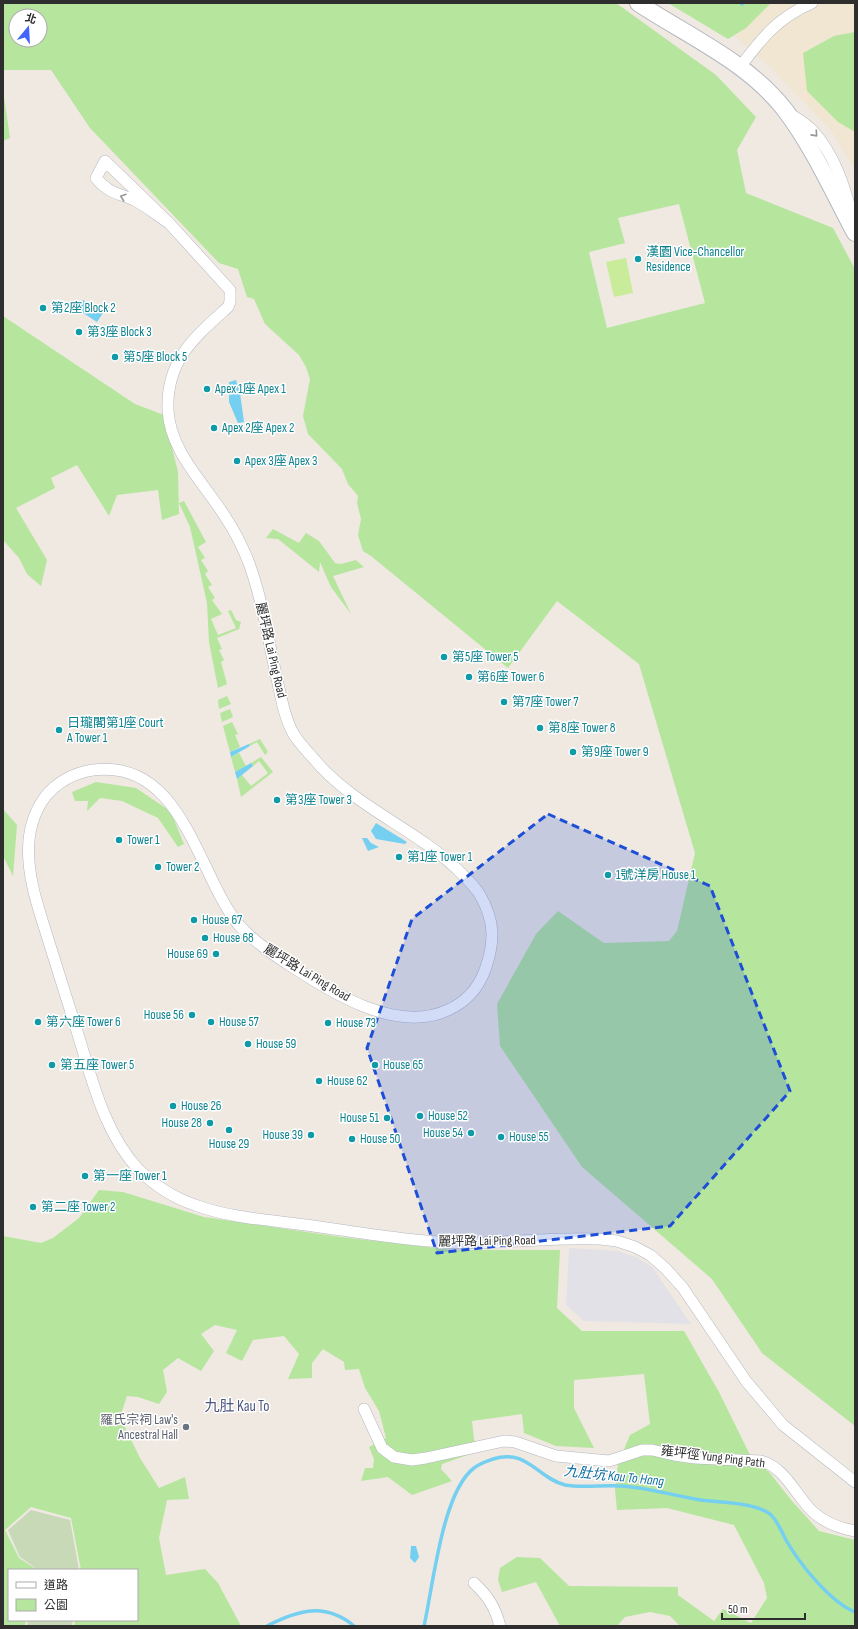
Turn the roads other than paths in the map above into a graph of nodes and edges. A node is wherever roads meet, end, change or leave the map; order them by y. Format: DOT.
graph roads {
  1 [pos="638,3"];
  2 [pos="812,3"];
  3 [pos="740,67"];
  4 [pos="784,109"];
  5 [pos="169,222"];
  6 [pos="855,226"];
  7 [pos="855,233"];
  8 [pos="364,1409"];
  9 [pos="855,1482"];
  10 [pos="855,1531"];
  11 [pos="474,1583"];
  12 [pos="500,1626"];
  1 -- 3 [label="main road"];
  2 -- 3 [label="street"];
  3 -- 4 [label="main road"];
  4 -- 6 [label="street, one-way"];
  4 -- 7 [label="main road"];
  5 -- 5 [label="street, 麗坪路 Lai Ping Road, one-way"];
  5 -- 9 [label="street, 麗坪路 Lai Ping Road"];
  8 -- 10 [label="street, 雍坪徑 Yung Ping Path"];
  11 -- 12 [label="street"];
}
